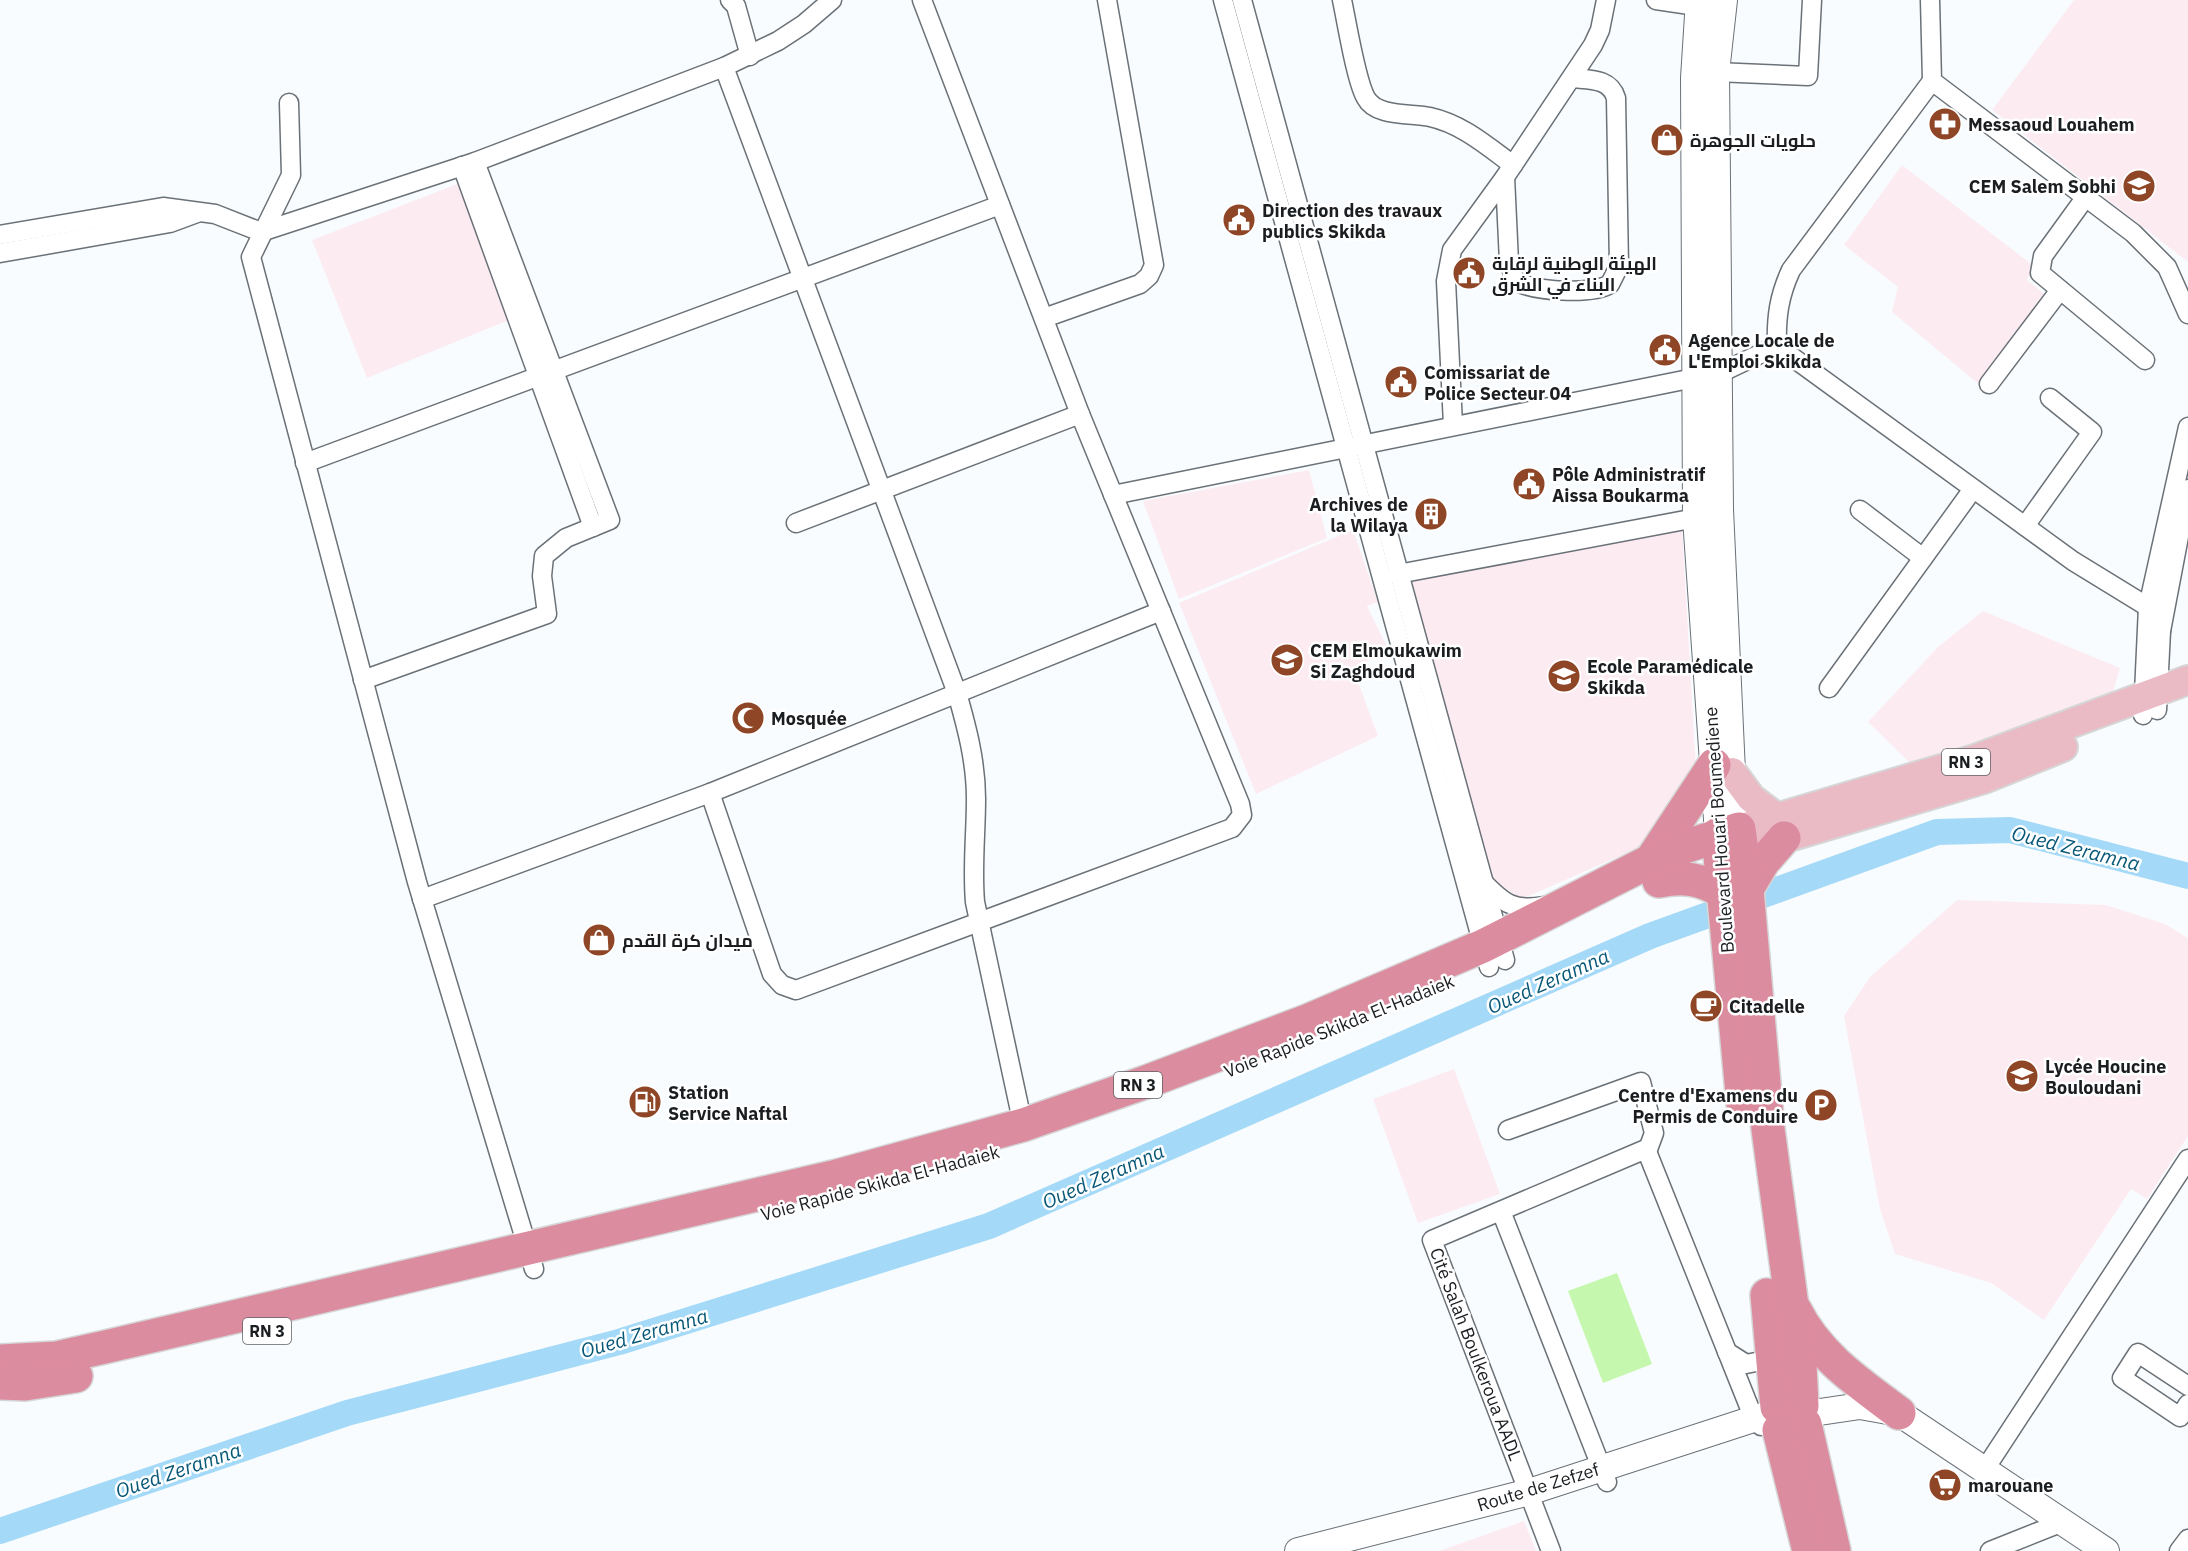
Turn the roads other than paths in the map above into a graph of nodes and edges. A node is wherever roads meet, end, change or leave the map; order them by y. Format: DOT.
graph roads {
  1 [pos="832,0"];
  2 [pos="921,0"];
  3 [pos="1107,0"];
  4 [pos="1223,0"];
  5 [pos="1242,0"];
  6 [pos="1342,0"];
  7 [pos="1606,0"];
  8 [pos="1656,0"];
  9 [pos="1812,0"];
  10 [pos="1930,0"];
  11 [pos="735,2"];
  12 [pos="1711,4"];
  13 [pos="750,56"];
  14 [pos="724,67"];
  15 [pos="1716,72"];
  16 [pos="1572,78"];
  17 [pos="1932,81"];
  18 [pos="289,103"];
  19 [pos="468,164"];
  20 [pos="1509,171"];
  21 [pos="2085,198"];
  22 [pos="1000,205"];
  23 [pos="198,213"];
  24 [pos="261,232"];
  25 [pos="0,235"];
  26 [pos="0,253"];
  27 [pos="802,278"];
  28 [pos="2060,290"];
  29 [pos="2188,314"];
  30 [pos="1044,318"];
  31 [pos="1777,346"];
  32 [pos="2145,360"];
  33 [pos="546,373"];
  34 [pos="1720,374"];
  35 [pos="1694,378"];
  36 [pos="1989,384"];
  37 [pos="2050,398"];
  38 [pos="1080,414"];
  39 [pos="1453,425"];
  40 [pos="2188,427"];
  41 [pos="1354,446"];
  42 [pos="305,463"];
  43 [pos="1973,489"];
  44 [pos="2188,489"];
  45 [pos="881,490"];
  46 [pos="1113,495"];
  47 [pos="1860,510"];
  48 [pos="1696,518"];
  49 [pos="796,523"];
  50 [pos="2025,526"];
  51 [pos="1923,558"];
  52 [pos="1398,574"];
  53 [pos="2156,608"];
  54 [pos="1161,612"];
  55 [pos="363,680"];
  56 [pos="1829,688"];
  57 [pos="2158,692"];
  58 [pos="957,693"];
  59 [pos="1723,769"];
  60 [pos="710,793"];
  61 [pos="1780,828"];
  62 [pos="1730,843"];
  63 [pos="1654,871"];
  64 [pos="1482,880"];
  65 [pos="1735,890"];
  66 [pos="422,899"];
  67 [pos="1570,901"];
  68 [pos="978,920"];
  69 [pos="1739,940"];
  70 [pos="1494,953"];
  71 [pos="1023,1125"];
  72 [pos="1508,1130"];
  73 [pos="1647,1152"];
  74 [pos="2188,1158"];
  75 [pos="1502,1211"];
  76 [pos="530,1258"];
  77 [pos="1790,1300"];
  78 [pos="1773,1346"];
  79 [pos="1727,1352"];
  80 [pos="0,1361"];
  81 [pos="0,1383"];
  82 [pos="2188,1386"];
  83 [pos="2188,1404"];
  84 [pos="1899,1413"];
  85 [pos="1782,1419"];
  86 [pos="1985,1469"];
  87 [pos="1604,1475"];
  88 [pos="1531,1498"];
  89 [pos="2063,1522"];
  90 [pos="2188,1539"];
  91 [pos="1298,1551"];
  92 [pos="1365,1551"];
  93 [pos="1551,1551"];
  94 [pos="1809,1551"];
  95 [pos="1834,1551"];
  96 [pos="1990,1551"];
  97 [pos="2106,1551"];
  98 [pos="2179,1551"];
  1 -- 13 [label="street"];
  2 -- 22 [label="street"];
  3 -- 30 [label="street"];
  4 -- 41 [label="street"];
  5 -- 41 [label="street"];
  6 -- 20 [label="street"];
  7 -- 16 [label="street"];
  8 -- 12 [label="street"];
  9 -- 15 [label="street"];
  10 -- 17 [label="street"];
  11 -- 13 [label="street"];
  12 -- 15 [label="main road, Boulevard Houari Boumediene"];
  12 -- 35 [label="main road, Boulevard Houari Boumediene"];
  13 -- 14 [label="street"];
  14 -- 19 [label="street"];
  14 -- 27 [label="street"];
  15 -- 34 [label="main road, Boulevard Houari Boumediene"];
  16 -- 20 [label="street"];
  16 -- 20 [label="street"];
  17 -- 21 [label="street"];
  17 -- 31 [label="street"];
  18 -- 24 [label="street"];
  19 -- 24 [label="street"];
  19 -- 33 [label="street"];
  20 -- 39 [label="street"];
  21 -- 28 [label="street"];
  21 -- 29 [label="street"];
  22 -- 27 [label="street"];
  22 -- 30 [label="street"];
  23 -- 24 [label="street"];
  23 -- 25 [label="street"];
  23 -- 26 [label="street"];
  24 -- 42 [label="street"];
  27 -- 33 [label="street"];
  27 -- 45 [label="street"];
  28 -- 32 [label="street"];
  28 -- 36 [label="street"];
  30 -- 38 [label="street"];
  31 -- 34 [label="street"];
  31 -- 43 [label="street"];
  33 -- 42 [label="street"];
  33 -- 55 [label="street"];
  34 -- 35 [label="main road"];
  34 -- 59 [label="main road, Boulevard Houari Boumediene"];
  35 -- 39 [label="street"];
  35 -- 48 [label="main road, Boulevard Houari Boumediene"];
  37 -- 50 [label="street"];
  38 -- 45 [label="street"];
  38 -- 46 [label="street"];
  39 -- 41 [label="street"];
  40 -- 53 [label="street"];
  41 -- 46 [label="street"];
  41 -- 52 [label="street"];
  41 -- 70 [label="street"];
  42 -- 55 [label="street"];
  43 -- 50 [label="street"];
  43 -- 51 [label="street"];
  44 -- 53 [label="street"];
  45 -- 49 [label="street"];
  45 -- 58 [label="street"];
  46 -- 54 [label="street"];
  47 -- 51 [label="street"];
  48 -- 52 [label="street"];
  48 -- 59 [label="main road, Boulevard Houari Boumediene"];
  50 -- 53 [label="street"];
  51 -- 56 [label="street"];
  52 -- 64 [label="street"];
  53 -- 57 [label="street"];
  53 -- 57 [label="street"];
  54 -- 58 [label="street"];
  54 -- 68 [label="street"];
  55 -- 66 [label="street"];
  57 -- 61 [label="main road, RN 3"];
  58 -- 60 [label="street"];
  58 -- 68 [label="street"];
  59 -- 61 [label="main road"];
  59 -- 62 [label="main road, Boulevard Houari Boumediene"];
  59 -- 63 [label="highway"];
  60 -- 66 [label="street"];
  60 -- 68 [label="street"];
  61 -- 62 [label="main road, RN 3"];
  61 -- 65 [label="highway"];
  62 -- 63 [label="highway, Voie Rapide Skikda El-Hadaiek / RN 3"];
  62 -- 65 [label="highway, Boulevard Houari Boumediene"];
  63 -- 65 [label="highway"];
  63 -- 67 [label="highway, Voie Rapide Skikda El-Hadaiek / RN 3"];
  63 -- 70 [label="highway, Voie Rapide Skikda El-Hadaiek / RN 3"];
  64 -- 67 [label="street"];
  64 -- 70 [label="street"];
  65 -- 69 [label="highway, Boulevard Houari Boumediene"];
  66 -- 76 [label="street"];
  67 -- 70 [label="highway, Voie Rapide Skikda El-Hadaiek / RN 3"];
  68 -- 71 [label="street"];
  69 -- 77 [label="highway, Boulevard Houari Boumediene"];
  69 -- 78 [label="highway, Boulevard Houari Boumediene"];
  70 -- 71 [label="highway, Voie Rapide Skikda El-Hadaiek / RN 3"];
  70 -- 76 [label="highway, Voie Rapide Skikda El-Hadaiek / RN 3"];
  71 -- 76 [label="highway, Voie Rapide Skikda El-Hadaiek / RN 3"];
  72 -- 73 [label="street"];
  73 -- 75 [label="street, Cité Salah Boulkeroua AADL"];
  73 -- 79 [label="street"];
  74 -- 86 [label="street"];
  75 -- 87 [label="street"];
  75 -- 88 [label="street, Cité Salah Boulkeroua AADL"];
  76 -- 80 [label="highway, Voie Rapide Skikda El-Hadaiek / RN 3"];
  76 -- 81 [label="highway, Voie Rapide Skikda El-Hadaiek / RN 3"];
  77 -- 84 [label="highway"];
  77 -- 85 [label="highway, Boulevard Houari Boumediene"];
  78 -- 79 [label="street"];
  78 -- 85 [label="highway, Boulevard Houari Boumediene"];
  79 -- 85 [label="street"];
  82 -- 83 [label="street"];
  84 -- 85 [label="main road, Route de Zefzef"];
  84 -- 86 [label="main road"];
  85 -- 87 [label="main road, Route de Zefzef"];
  85 -- 94 [label="highway, Boulevard Houari Boumediene"];
  85 -- 95 [label="highway, Boulevard Houari Boumediene"];
  86 -- 89 [label="main road"];
  87 -- 88 [label="main road, Route de Zefzef"];
  88 -- 91 [label="main road, Route de Zefzef"];
  88 -- 92 [label="main road, Route de Zefzef"];
  88 -- 93 [label="street"];
  89 -- 96 [label="street"];
  89 -- 97 [label="main road"];
  90 -- 98 [label="street"];
}
